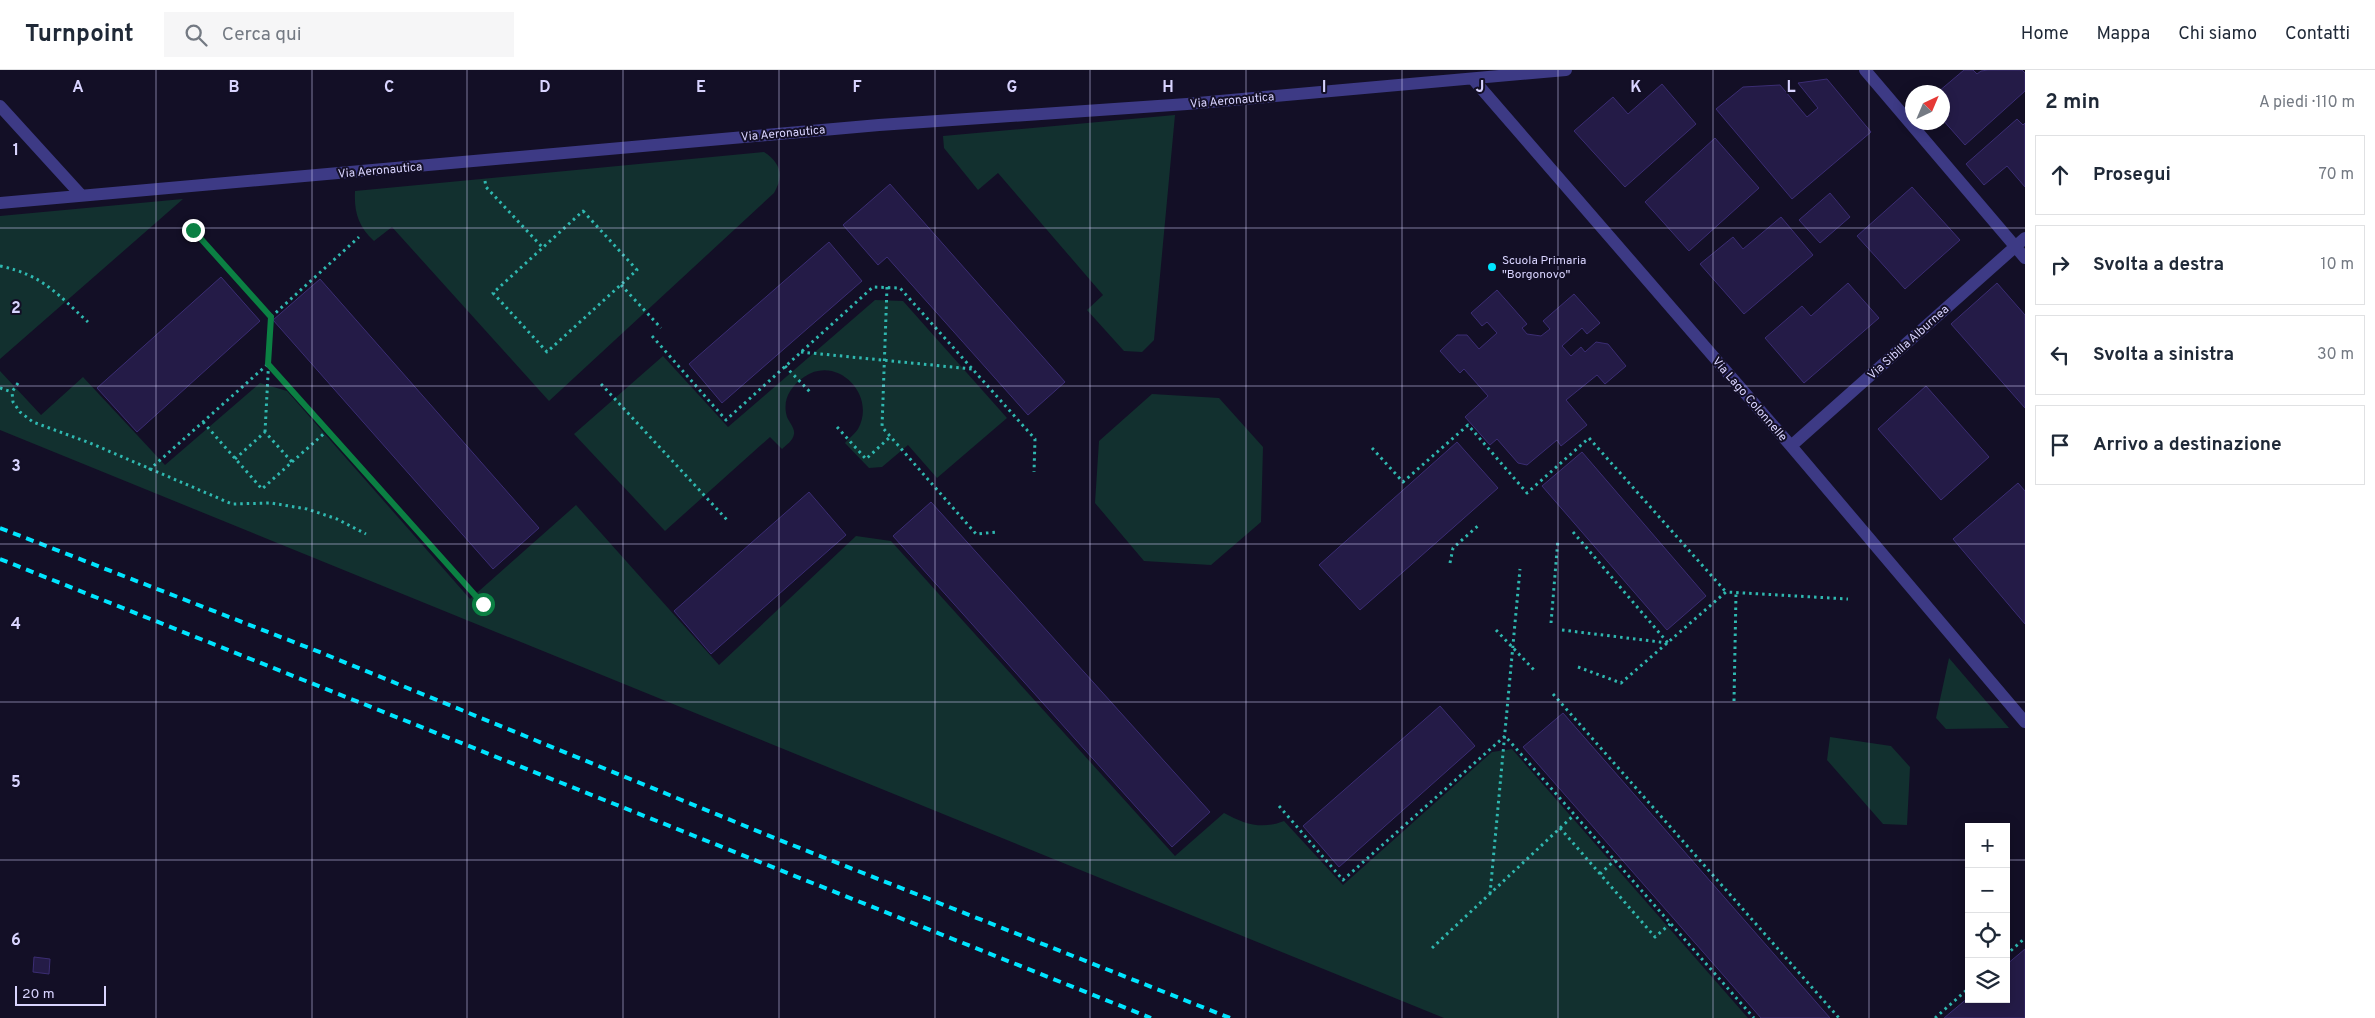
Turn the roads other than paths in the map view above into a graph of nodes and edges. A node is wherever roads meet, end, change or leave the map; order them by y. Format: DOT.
graph roads {
  1 [pos="1566,70"];
  2 [pos="1864,70"];
  3 [pos="1473,79"];
  4 [pos="0,106"];
  5 [pos="80,195"];
  6 [pos="0,203"];
  7 [pos="2020,242"];
  8 [pos="2025,258"];
  9 [pos="1791,446"];
  10 [pos="2025,722"];
  1 -- 3 [label="street, Via Aeronautica"];
  2 -- 7 [label="street"];
  3 -- 5 [label="street, Via Aeronautica"];
  3 -- 9 [label="street, Via Lago Colonnelle"];
  4 -- 5 [label="street"];
  5 -- 6 [label="street, Via Aeronautica"];
  7 -- 8 [label="street"];
  7 -- 9 [label="street, Via Sibilla Alburnea"];
  9 -- 10 [label="street, Via Lago Colonnelle"];
}
